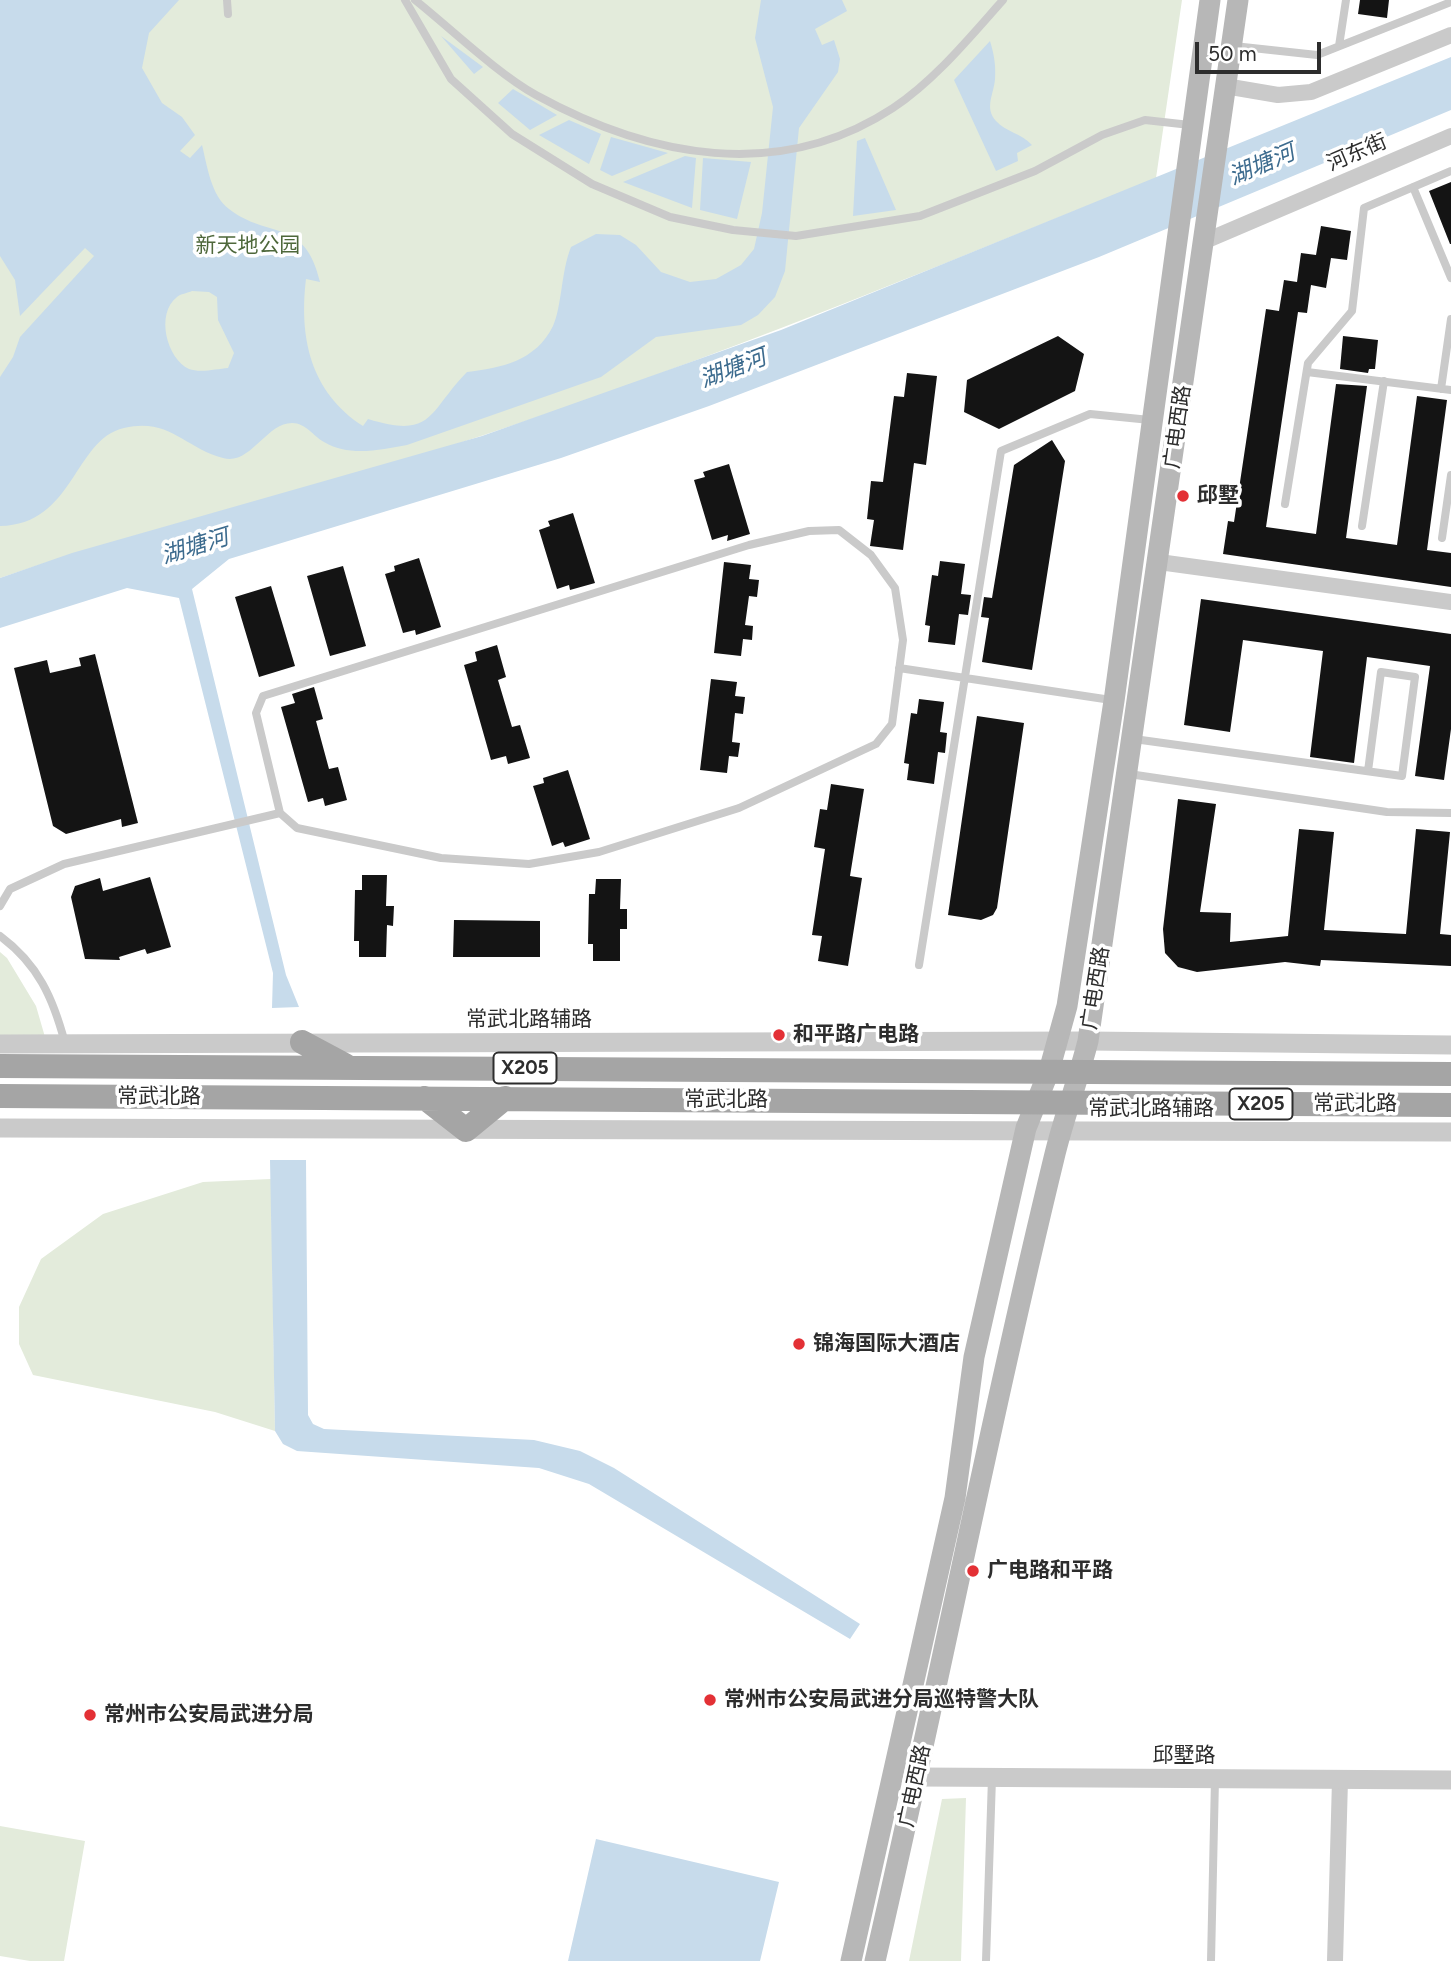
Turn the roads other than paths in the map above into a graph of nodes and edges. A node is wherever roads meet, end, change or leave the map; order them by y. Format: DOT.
graph roads {
  1 [pos="226,0"];
  2 [pos="405,0"];
  3 [pos="415,0"];
  4 [pos="1003,0"];
  5 [pos="1210,0"];
  6 [pos="1238,0"];
  7 [pos="1346,0"];
  8 [pos="1428,0"];
  9 [pos="1451,2"];
  10 [pos="1426,12"];
  11 [pos="228,14"];
  12 [pos="1451,35"];
  13 [pos="1231,46"];
  14 [pos="1339,47"];
  15 [pos="1225,86"];
  16 [pos="1193,125"];
  17 [pos="1451,136"];
  18 [pos="1451,171"];
  19 [pos="1413,187"];
  20 [pos="1203,242"];
  21 [pos="1451,278"];
  22 [pos="1451,319"];
  23 [pos="1307,372"];
  24 [pos="1384,381"];
  25 [pos="1441,389"];
  26 [pos="1451,390"];
  27 [pos="1153,420"];
  28 [pos="1451,475"];
  29 [pos="1285,504"];
  30 [pos="1362,526"];
  31 [pos="1442,538"];
  32 [pos="1159,562"];
  33 [pos="1451,602"];
  34 [pos="899,668"];
  35 [pos="965,678"];
  36 [pos="1114,701"];
  37 [pos="1134,739"];
  38 [pos="1368,771"];
  39 [pos="1129,774"];
  40 [pos="280,813"];
  41 [pos="1451,813"];
  42 [pos="0,906"];
  43 [pos="0,936"];
  44 [pos="919,965"];
  45 [pos="1088,1041"];
  46 [pos="302,1042"];
  47 [pos="1058,1042"];
  48 [pos="65,1043"];
  49 [pos="0,1044"];
  50 [pos="1451,1045"];
  51 [pos="0,1066"];
  52 [pos="349,1068"];
  53 [pos="1049,1071"];
  54 [pos="1080,1072"];
  55 [pos="1451,1074"];
  56 [pos="0,1096"];
  57 [pos="425,1098"];
  58 [pos="505,1098"];
  59 [pos="1039,1101"];
  60 [pos="1071,1102"];
  61 [pos="1451,1105"];
  62 [pos="0,1128"];
  63 [pos="1026,1128"];
  64 [pos="466,1130"];
  65 [pos="1061,1130"];
  66 [pos="1451,1132"];
  67 [pos="918,1777"];
  68 [pos="992,1777"];
  69 [pos="1215,1779"];
  70 [pos="1340,1780"];
  71 [pos="1451,1780"];
  72 [pos="851,1961"];
  73 [pos="875,1961"];
  74 [pos="986,1961"];
  75 [pos="1211,1961"];
  76 [pos="1335,1961"];
  1 -- 11 [label="lane"];
  2 -- 16 [label="lane"];
  3 -- 4 [label="lane"];
  5 -- 16 [label="main road, 广电西路"];
  6 -- 13 [label="main road, 广电西路"];
  7 -- 14 [label="lane"];
  8 -- 10 [label="lane"];
  9 -- 10 [label="lane"];
  10 -- 14 [label="lane"];
  12 -- 15 [label="street"];
  13 -- 14 [label="lane"];
  13 -- 15 [label="main road, 广电西路"];
  15 -- 20 [label="main road, 广电西路"];
  16 -- 27 [label="main road, 广电西路"];
  17 -- 20 [label="street, 河东街"];
  18 -- 19 [label="lane"];
  19 -- 21 [label="lane"];
  19 -- 23 [label="lane"];
  20 -- 32 [label="main road, 广电西路"];
  22 -- 25 [label="lane"];
  23 -- 24 [label="lane"];
  23 -- 29 [label="lane"];
  24 -- 25 [label="lane"];
  24 -- 30 [label="lane"];
  25 -- 26 [label="lane"];
  27 -- 35 [label="lane"];
  27 -- 36 [label="main road, 广电西路"];
  28 -- 31 [label="lane"];
  32 -- 33 [label="street"];
  32 -- 37 [label="main road, 广电西路"];
  34 -- 35 [label="lane"];
  34 -- 40 [label="lane"];
  34 -- 40 [label="lane"];
  35 -- 36 [label="lane"];
  35 -- 44 [label="lane"];
  36 -- 47 [label="main road, 广电西路"];
  37 -- 38 [label="lane"];
  37 -- 39 [label="main road, 广电西路"];
  38 -- 38 [label="lane"];
  39 -- 41 [label="lane"];
  39 -- 45 [label="main road, 广电西路"];
  40 -- 42 [label="lane"];
  43 -- 48 [label="lane"];
  45 -- 47 [label="street, 常武北路辅路"];
  45 -- 50 [label="street"];
  45 -- 54 [label="main road, 广电西路"];
  46 -- 47 [label="street, 常武北路辅路"];
  46 -- 48 [label="street, 常武北路辅路"];
  46 -- 52 [label="main road"];
  47 -- 53 [label="main road, 广电西路"];
  48 -- 49 [label="street, 常武北路辅路"];
  51 -- 52 [label="main road, 常武北路 / X205"];
  52 -- 53 [label="main road, 常武北路 / X205"];
  53 -- 54 [label="main road, 常武北路 / X205"];
  53 -- 59 [label="main road, 广电西路"];
  54 -- 55 [label="main road, 常武北路 / X205"];
  54 -- 60 [label="main road, 广电西路"];
  56 -- 57 [label="main road, 常武北路 / X205"];
  57 -- 58 [label="main road, 常武北路 / X205"];
  57 -- 64 [label="main road"];
  58 -- 59 [label="main road, 常武北路 / X205"];
  58 -- 64 [label="main road"];
  59 -- 60 [label="main road, 常武北路 / X205"];
  59 -- 63 [label="main road, 广电西路"];
  60 -- 61 [label="main road, 常武北路 / X205"];
  60 -- 65 [label="main road, 广电西路"];
  62 -- 64 [label="street"];
  63 -- 64 [label="street"];
  63 -- 65 [label="street, 常武北路辅路"];
  63 -- 72 [label="main road, 广电西路"];
  65 -- 66 [label="street, 常武北路辅路"];
  65 -- 67 [label="main road, 广电西路"];
  67 -- 68 [label="street, 邱墅路"];
  67 -- 73 [label="main road, 广电西路"];
  68 -- 69 [label="street, 邱墅路"];
  68 -- 74 [label="lane"];
  69 -- 70 [label="street, 邱墅路"];
  69 -- 75 [label="lane"];
  70 -- 71 [label="street, 邱墅路"];
  70 -- 76 [label="street"];
}
